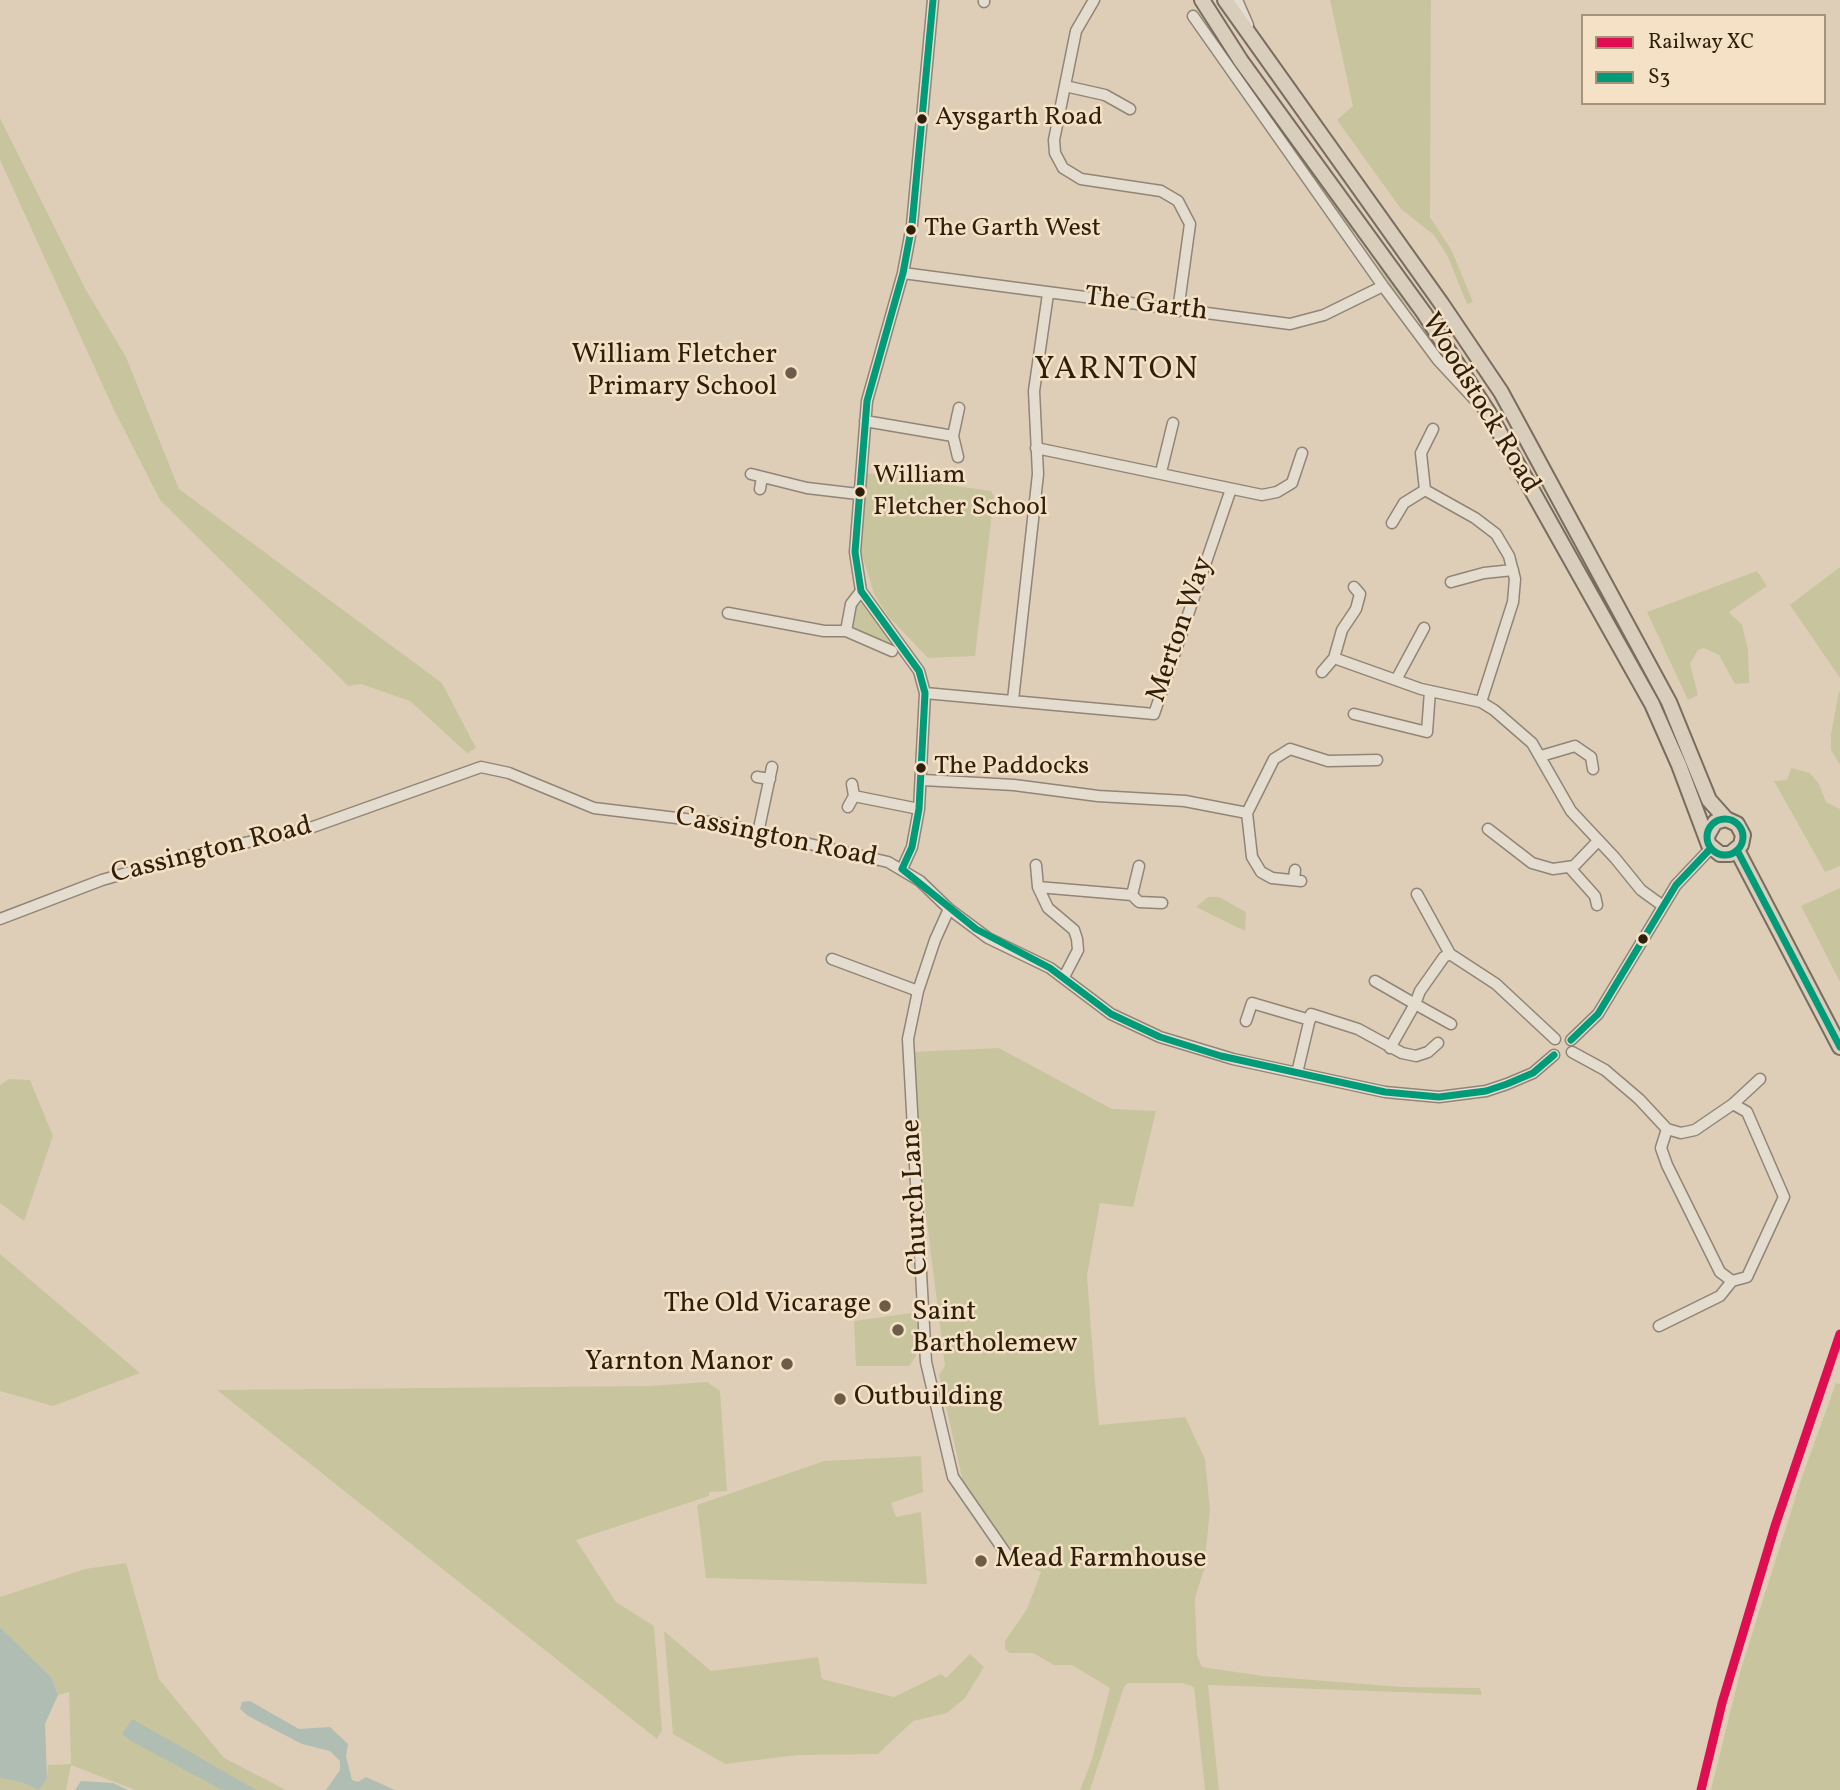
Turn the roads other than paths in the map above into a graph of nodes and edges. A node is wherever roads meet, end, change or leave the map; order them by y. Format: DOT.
graph roads {
  1 [pos="933,0"];
  2 [pos="1094,0"];
  3 [pos="1202,0"];
  4 [pos="1225,0"];
  5 [pos="1237,0"];
  6 [pos="1193,16"];
  7 [pos="1222,31"];
  8 [pos="1245,32"];
  9 [pos="1209,41"];
  10 [pos="1065,86"];
  11 [pos="1130,109"];
  12 [pos="903,273"];
  13 [pos="1383,286"];
  14 [pos="1048,293"];
  15 [pos="1178,311"];
  16 [pos="1429,321"];
  17 [pos="1417,331"];
  18 [pos="959,408"];
  19 [pos="1488,412"];
  20 [pos="865,421"];
  21 [pos="1173,423"];
  22 [pos="1433,429"];
  23 [pos="953,436"];
  24 [pos="1036,448"];
  25 [pos="1302,453"];
  26 [pos="958,457"];
  27 [pos="1161,472"];
  28 [pos="751,474"];
  29 [pos="762,477"];
  30 [pos="760,489"];
  31 [pos="1231,489"];
  32 [pos="1425,490"];
  33 [pos="858,494"];
  34 [pos="1392,523"];
  35 [pos="1513,570"];
  36 [pos="1451,582"];
  37 [pos="1354,587"];
  38 [pos="861,591"];
  39 [pos="728,613"];
  40 [pos="1424,628"];
  41 [pos="846,631"];
  42 [pos="892,652"];
  43 [pos="1334,658"];
  44 [pos="1322,672"];
  45 [pos="1396,680"];
  46 [pos="1430,691"];
  47 [pos="925,693"];
  48 [pos="1013,700"];
  49 [pos="1481,702"];
  50 [pos="1354,714"];
  51 [pos="1541,756"];
  52 [pos="1377,760"];
  53 [pos="772,767"];
  54 [pos="1593,769"];
  55 [pos="757,777"];
  56 [pos="770,779"];
  57 [pos="923,780"];
  58 [pos="852,784"];
  59 [pos="854,796"];
  60 [pos="848,807"];
  61 [pos="919,809"];
  62 [pos="1247,813"];
  63 [pos="1726,819"];
  64 [pos="1488,829"];
  65 [pos="758,833"];
  66 [pos="1598,841"];
  67 [pos="1709,842"];
  68 [pos="1737,850"];
  69 [pos="1036,865"];
  70 [pos="1139,866"];
  71 [pos="1570,867"];
  72 [pos="902,869"];
  73 [pos="1297,877"];
  74 [pos="1038,887"];
  75 [pos="1417,894"];
  76 [pos="1132,895"];
  77 [pos="1162,903"];
  78 [pos="1597,905"];
  79 [pos="1662,906"];
  80 [pos="949,909"];
  81 [pos="0,919"];
  82 [pos="1450,954"];
  83 [pos="832,959"];
  84 [pos="1063,977"];
  85 [pos="1375,981"];
  86 [pos="918,991"];
  87 [pos="1415,1004"];
  88 [pos="1310,1020"];
  89 [pos="1246,1021"];
  90 [pos="1451,1024"];
  91 [pos="1555,1039"];
  92 [pos="1571,1040"];
  93 [pos="1438,1044"];
  94 [pos="1840,1047"];
  95 [pos="1390,1048"];
  96 [pos="1572,1052"];
  97 [pos="1554,1055"];
  98 [pos="1297,1073"];
  99 [pos="1760,1079"];
  100 [pos="1733,1104"];
  101 [pos="1667,1129"];
  102 [pos="1732,1280"];
  103 [pos="1659,1326"];
  104 [pos="1007,1555"];
  1 -- 12 [label="street"];
  2 -- 10 [label="street"];
  3 -- 7 [label="highway, Woodstock Road"];
  4 -- 8 [label="highway, Woodstock Road"];
  5 -- 8 [label="street, Woodstock Road"];
  6 -- 9 [label="street"];
  7 -- 9 [label="street"];
  7 -- 16 [label="highway, Woodstock Road"];
  8 -- 63 [label="highway, Woodstock Road"];
  9 -- 13 [label="street"];
  10 -- 11 [label="street"];
  10 -- 15 [label="street"];
  12 -- 14 [label="street, The Garth"];
  12 -- 20 [label="street"];
  13 -- 15 [label="street, The Garth"];
  13 -- 17 [label="street"];
  14 -- 15 [label="street, The Garth"];
  14 -- 24 [label="street"];
  16 -- 17 [label="street"];
  16 -- 19 [label="highway, Woodstock Road"];
  17 -- 19 [label="street"];
  18 -- 23 [label="street"];
  19 -- 67 [label="highway, Woodstock Road"];
  20 -- 23 [label="street"];
  20 -- 33 [label="street"];
  21 -- 27 [label="street"];
  22 -- 32 [label="street"];
  23 -- 26 [label="street"];
  24 -- 27 [label="street"];
  24 -- 48 [label="street"];
  25 -- 31 [label="street"];
  27 -- 31 [label="street"];
  28 -- 29 [label="street"];
  29 -- 30 [label="street"];
  29 -- 33 [label="street"];
  31 -- 48 [label="street, Merton Way"];
  32 -- 34 [label="street"];
  32 -- 35 [label="street"];
  33 -- 38 [label="street"];
  35 -- 36 [label="street"];
  35 -- 49 [label="street"];
  37 -- 43 [label="street"];
  38 -- 41 [label="street"];
  38 -- 47 [label="street"];
  39 -- 41 [label="street"];
  40 -- 45 [label="street"];
  41 -- 42 [label="street"];
  43 -- 44 [label="street"];
  43 -- 45 [label="street"];
  45 -- 46 [label="street"];
  46 -- 49 [label="street"];
  46 -- 50 [label="street"];
  47 -- 48 [label="street, Merton Way"];
  47 -- 57 [label="street"];
  49 -- 51 [label="street"];
  51 -- 54 [label="street"];
  51 -- 66 [label="street"];
  52 -- 62 [label="street"];
  53 -- 56 [label="street"];
  55 -- 56 [label="street"];
  56 -- 65 [label="street"];
  57 -- 61 [label="street"];
  57 -- 62 [label="street"];
  58 -- 59 [label="street"];
  59 -- 60 [label="street"];
  59 -- 61 [label="street"];
  61 -- 72 [label="street"];
  62 -- 73 [label="street"];
  63 -- 67 [label="highway"];
  63 -- 68 [label="highway"];
  64 -- 71 [label="street"];
  65 -- 72 [label="street, Cassington Road"];
  65 -- 81 [label="street, Cassington Road"];
  66 -- 71 [label="street"];
  66 -- 79 [label="street"];
  67 -- 68 [label="highway"];
  67 -- 79 [label="street"];
  68 -- 94 [label="highway"];
  69 -- 74 [label="street"];
  70 -- 76 [label="street"];
  71 -- 78 [label="street"];
  72 -- 80 [label="street, Cassington Road"];
  74 -- 76 [label="street"];
  74 -- 84 [label="street"];
  75 -- 82 [label="street"];
  76 -- 77 [label="street"];
  79 -- 92 [label="street"];
  80 -- 84 [label="street, Cassington Road"];
  80 -- 86 [label="street, Church Lane"];
  82 -- 87 [label="street"];
  82 -- 91 [label="street"];
  83 -- 86 [label="street"];
  84 -- 98 [label="street, Cassington Road"];
  85 -- 87 [label="street"];
  86 -- 104 [label="street, Church Lane"];
  87 -- 90 [label="street"];
  87 -- 95 [label="street"];
  88 -- 89 [label="street"];
  88 -- 95 [label="street"];
  88 -- 98 [label="street"];
  91 -- 92 [label="street"];
  91 -- 97 [label="street"];
  92 -- 96 [label="street"];
  93 -- 95 [label="street"];
  96 -- 97 [label="street, Cassington Road"];
  96 -- 101 [label="street"];
  97 -- 98 [label="street, Cassington Road"];
  99 -- 100 [label="street"];
  100 -- 101 [label="street"];
  100 -- 102 [label="street"];
  101 -- 102 [label="street"];
  102 -- 103 [label="street"];
}
